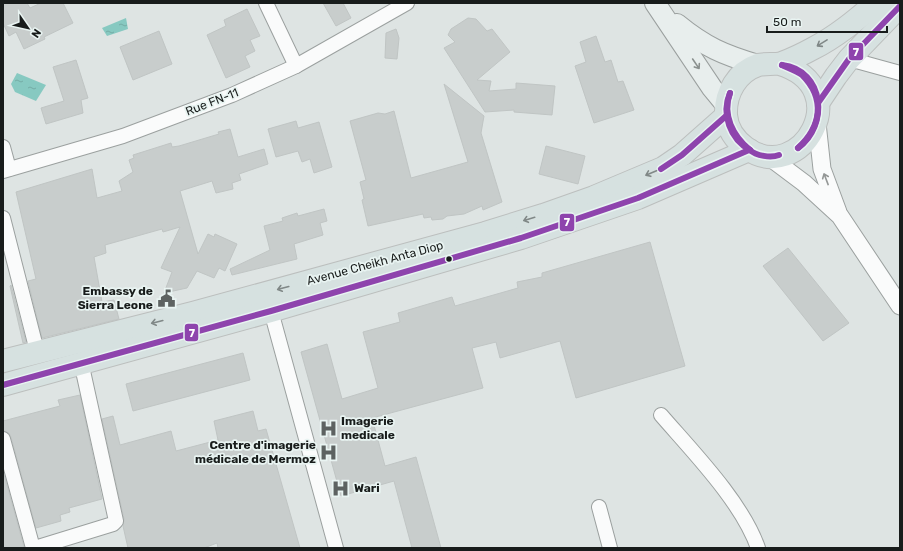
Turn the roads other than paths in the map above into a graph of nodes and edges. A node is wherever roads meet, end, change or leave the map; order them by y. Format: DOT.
graph roads {
  1 [pos="266,3"];
  2 [pos="407,3"];
  3 [pos="876,3"];
  4 [pos="657,6"];
  5 [pos="900,6"];
  6 [pos="850,59"];
  7 [pos="780,64"];
  8 [pos="758,65"];
  9 [pos="296,66"];
  10 [pos="900,73"];
  11 [pos="726,111"];
  12 [pos="818,113"];
  13 [pos="3,147"];
  14 [pos="758,153"];
  15 [pos="6,170"];
  16 [pos="840,216"];
  17 [pos="3,218"];
  18 [pos="900,306"];
  19 [pos="271,311"];
  20 [pos="37,351"];
  21 [pos="3,361"];
  22 [pos="81,362"];
  23 [pos="3,385"];
  24 [pos="661,415"];
  25 [pos="3,439"];
  26 [pos="599,507"];
  27 [pos="34,548"];
  28 [pos="336,548"];
  29 [pos="610,548"];
  30 [pos="758,548"];
  1 -- 9 [label="street"];
  2 -- 9 [label="street, Rue FN-11"];
  3 -- 7 [label="main road, one-way"];
  4 -- 8 [label="main road"];
  4 -- 11 [label="main road, one-way"];
  5 -- 6 [label="main road"];
  6 -- 10 [label="street"];
  6 -- 12 [label="main road"];
  7 -- 8 [label="main road"];
  7 -- 12 [label="main road"];
  8 -- 11 [label="main road"];
  9 -- 15 [label="street, Rue FN-11"];
  11 -- 14 [label="main road"];
  11 -- 20 [label="main road, Avenue Cheikh Anta Diop, one-way"];
  12 -- 14 [label="main road"];
  16 -- 12 [label="street, one-way"];
  13 -- 15 [label="street"];
  14 -- 16 [label="street"];
  14 -- 19 [label="main road, Avenue Cheikh Anta Diop"];
  16 -- 18 [label="street"];
  17 -- 20 [label="street"];
  19 -- 22 [label="main road, Avenue Cheikh Anta Diop"];
  19 -- 28 [label="street"];
  20 -- 21 [label="main road, Avenue Cheikh Anta Diop"];
  22 -- 23 [label="main road, Avenue Cheikh Anta Diop"];
  22 -- 27 [label="street"];
  24 -- 30 [label="street"];
  25 -- 27 [label="street"];
  26 -- 29 [label="street"];
}
